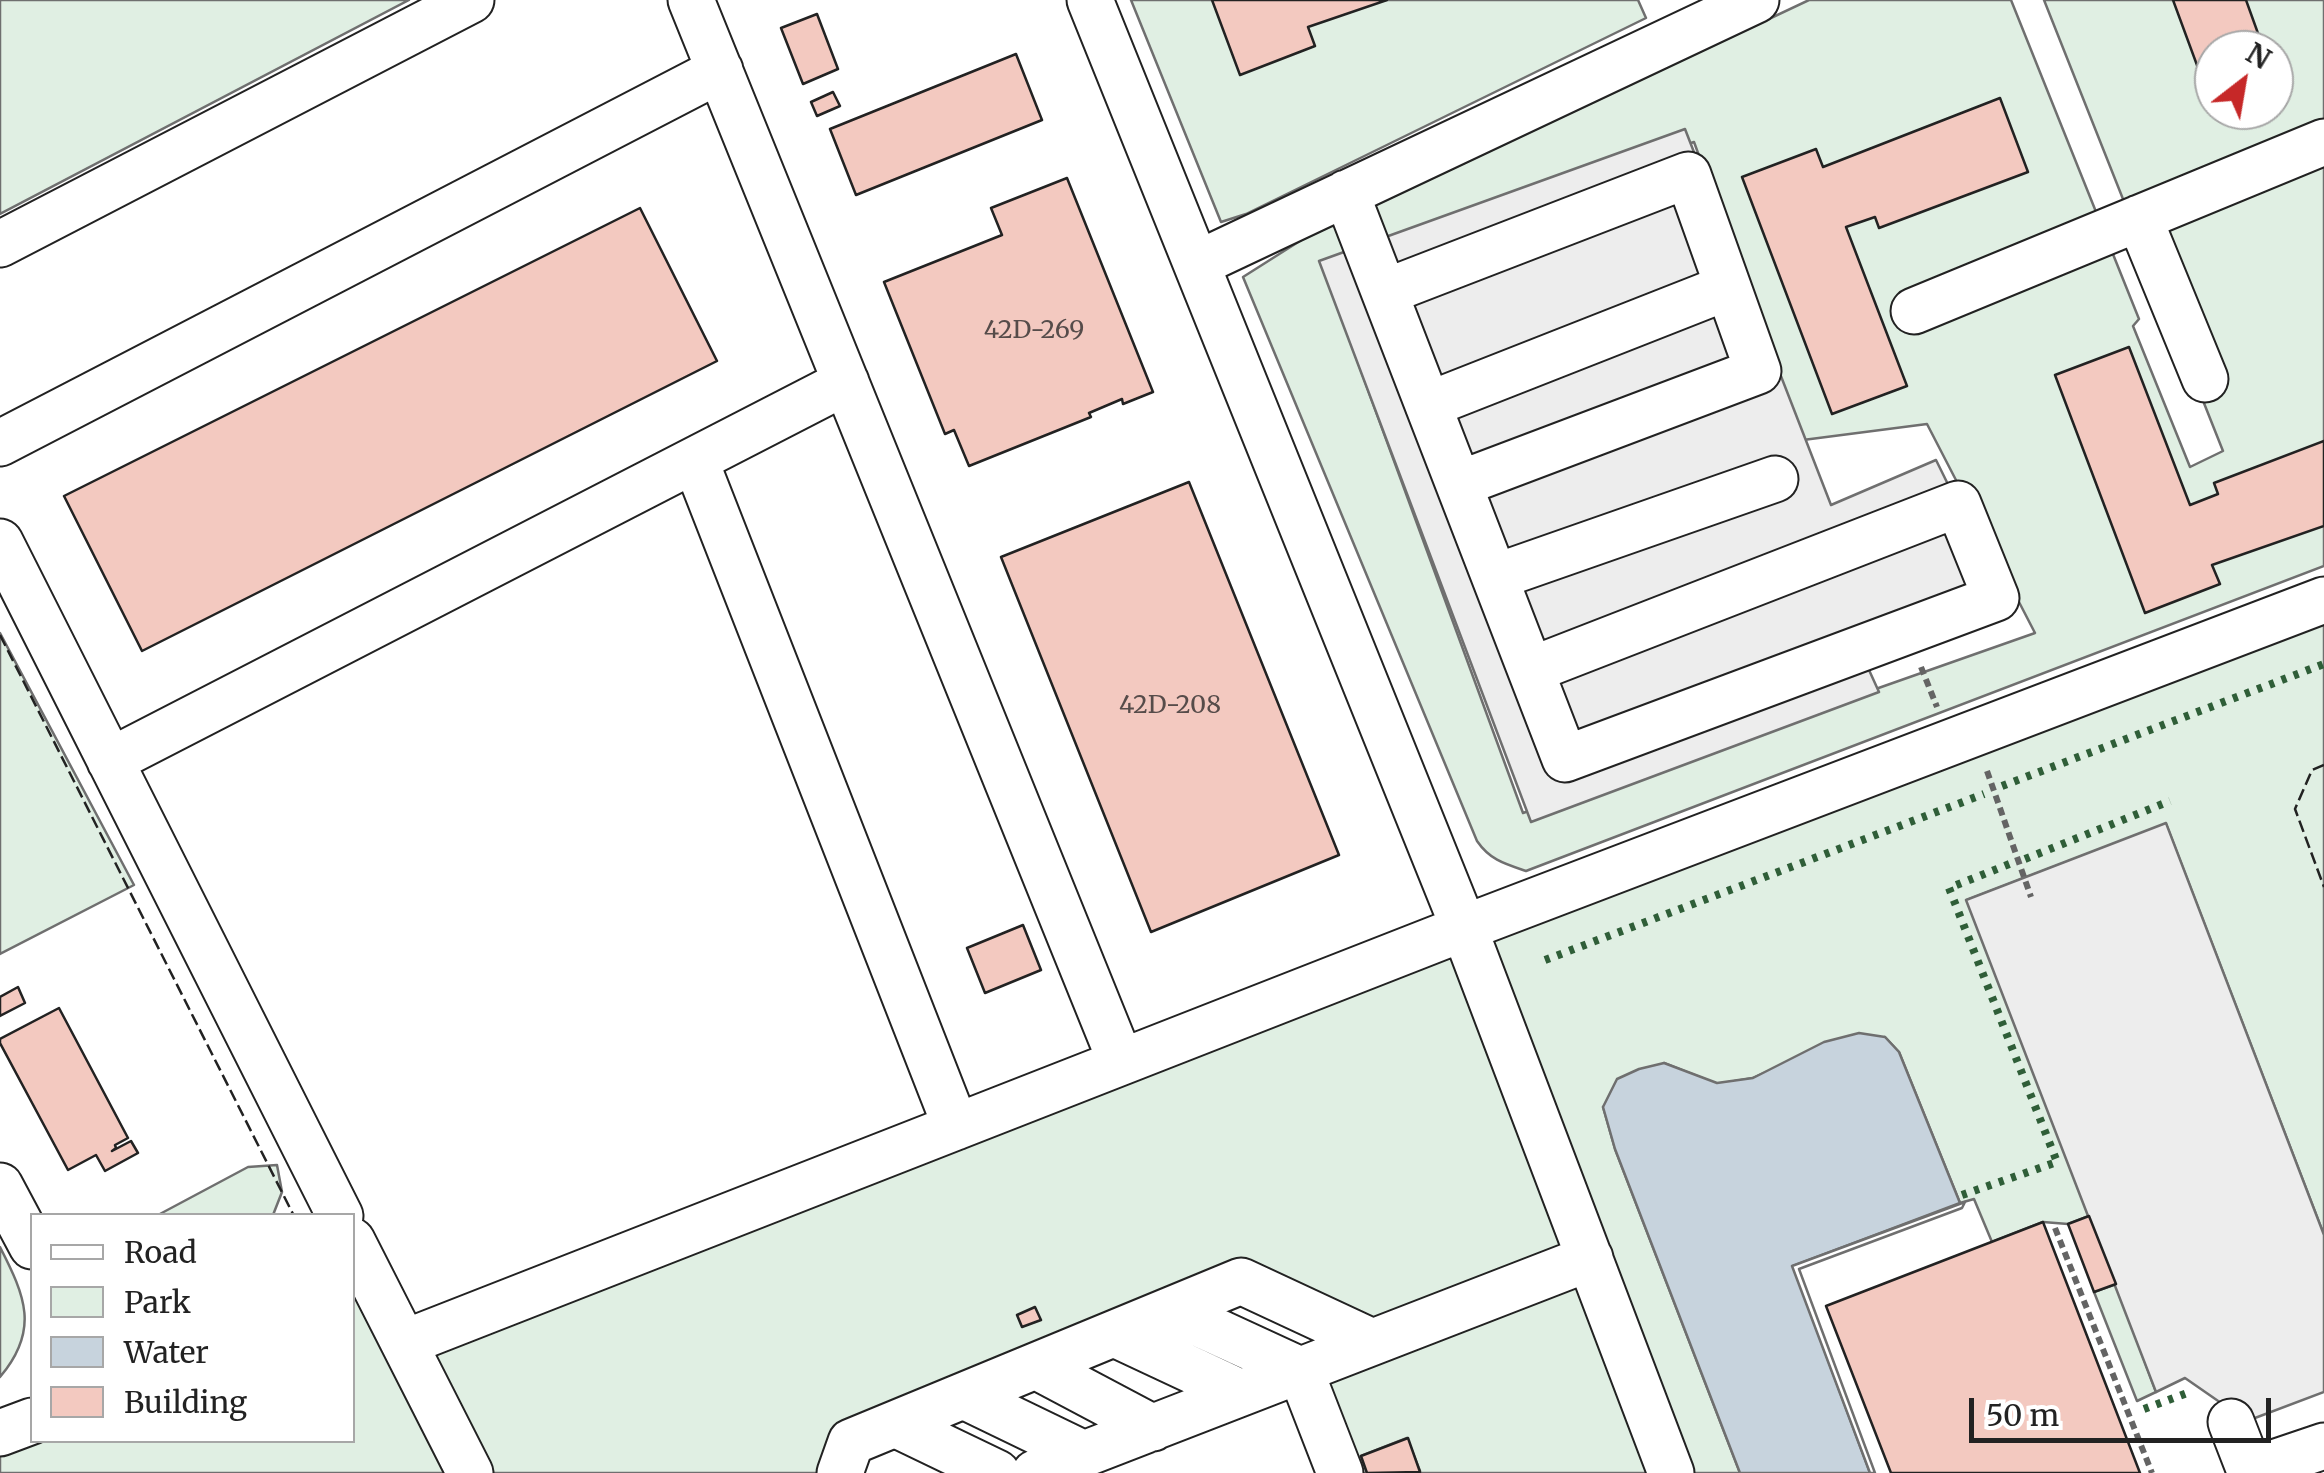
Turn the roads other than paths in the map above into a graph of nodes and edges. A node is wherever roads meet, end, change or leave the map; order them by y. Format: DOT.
graph roads {
  1 [pos="471,0"];
  2 [pos="692,0"];
  3 [pos="1090,0"];
  4 [pos="1756,0"];
  5 [pos="720,70"];
  6 [pos="2324,142"];
  7 [pos="1346,193"];
  8 [pos="2139,218"];
  9 [pos="0,244"];
  10 [pos="1197,264"];
  11 [pos="1728,287"];
  12 [pos="1385,292"];
  13 [pos="1914,312"];
  14 [pos="2205,379"];
  15 [pos="846,382"];
  16 [pos="1428,405"];
  17 [pos="0,443"];
  18 [pos="694,460"];
  19 [pos="1775,478"];
  20 [pos="1459,484"];
  21 [pos="0,542"];
  22 [pos="1494,577"];
  23 [pos="2324,600"];
  24 [pos="1531,670"];
  25 [pos="110,761"];
  26 [pos="1464,928"];
  27 [pos="1121,1062"];
  28 [pos="956,1127"];
  29 [pos="0,1186"];
  30 [pos="338,1213"];
  31 [pos="30,1242"];
  32 [pos="355,1253"];
  33 [pos="1590,1258"];
  34 [pos="364,1290"];
  35 [pos="1172,1311"];
  36 [pos="1115,1334"];
  37 [pos="404,1342"];
  38 [pos="1372,1342"];
  39 [pos="1036,1366"];
  40 [pos="1300,1370"];
  41 [pos="1241,1393"];
  42 [pos="964,1396"];
  43 [pos="2232,1422"];
  44 [pos="895,1424"];
  45 [pos="1153,1428"];
  46 [pos="2324,1446"];
  47 [pos="1084,1454"];
  48 [pos="470,1473"];
  49 [pos="840,1473"];
  50 [pos="996,1473"];
  51 [pos="1035,1473"];
  52 [pos="1340,1473"];
  53 [pos="1671,1473"];
  1 -- 9 [label="lane"];
  2 -- 5 [label="lane"];
  3 -- 10 [label="lane"];
  4 -- 7 [label="lane"];
  5 -- 15 [label="lane"];
  5 -- 17 [label="lane"];
  6 -- 8 [label="lane"];
  7 -- 10 [label="lane"];
  7 -- 12 [label="lane"];
  8 -- 13 [label="lane"];
  8 -- 14 [label="lane"];
  10 -- 26 [label="lane"];
  11 -- 12 [label="lane"];
  11 -- 16 [label="lane"];
  11 -- 20 [label="lane"];
  12 -- 16 [label="lane"];
  15 -- 18 [label="lane"];
  15 -- 27 [label="lane"];
  16 -- 20 [label="lane"];
  18 -- 25 [label="lane"];
  18 -- 28 [label="lane"];
  19 -- 22 [label="lane"];
  20 -- 22 [label="lane"];
  21 -- 25 [label="lane"];
  22 -- 24 [label="lane"];
  23 -- 26 [label="lane"];
  24 -- 24 [label="lane"];
  25 -- 30 [label="lane"];
  26 -- 27 [label="lane"];
  26 -- 33 [label="lane"];
  27 -- 28 [label="lane"];
  28 -- 37 [label="lane"];
  29 -- 31 [label="lane"];
  32 -- 34 [label="lane"];
  33 -- 38 [label="lane"];
  33 -- 53 [label="lane"];
  34 -- 37 [label="lane"];
  35 -- 36 [label="lane"];
  35 -- 38 [label="lane"];
  35 -- 40 [label="lane"];
  36 -- 39 [label="lane"];
  36 -- 41 [label="lane"];
  37 -- 48 [label="lane"];
  38 -- 40 [label="lane"];
  39 -- 42 [label="lane"];
  39 -- 45 [label="lane"];
  40 -- 41 [label="lane"];
  40 -- 52 [label="lane"];
  41 -- 45 [label="lane"];
  42 -- 44 [label="lane"];
  42 -- 47 [label="lane"];
  43 -- 46 [label="lane"];
  44 -- 49 [label="lane"];
  44 -- 50 [label="lane"];
  45 -- 47 [label="lane"];
  47 -- 51 [label="lane"];
}
